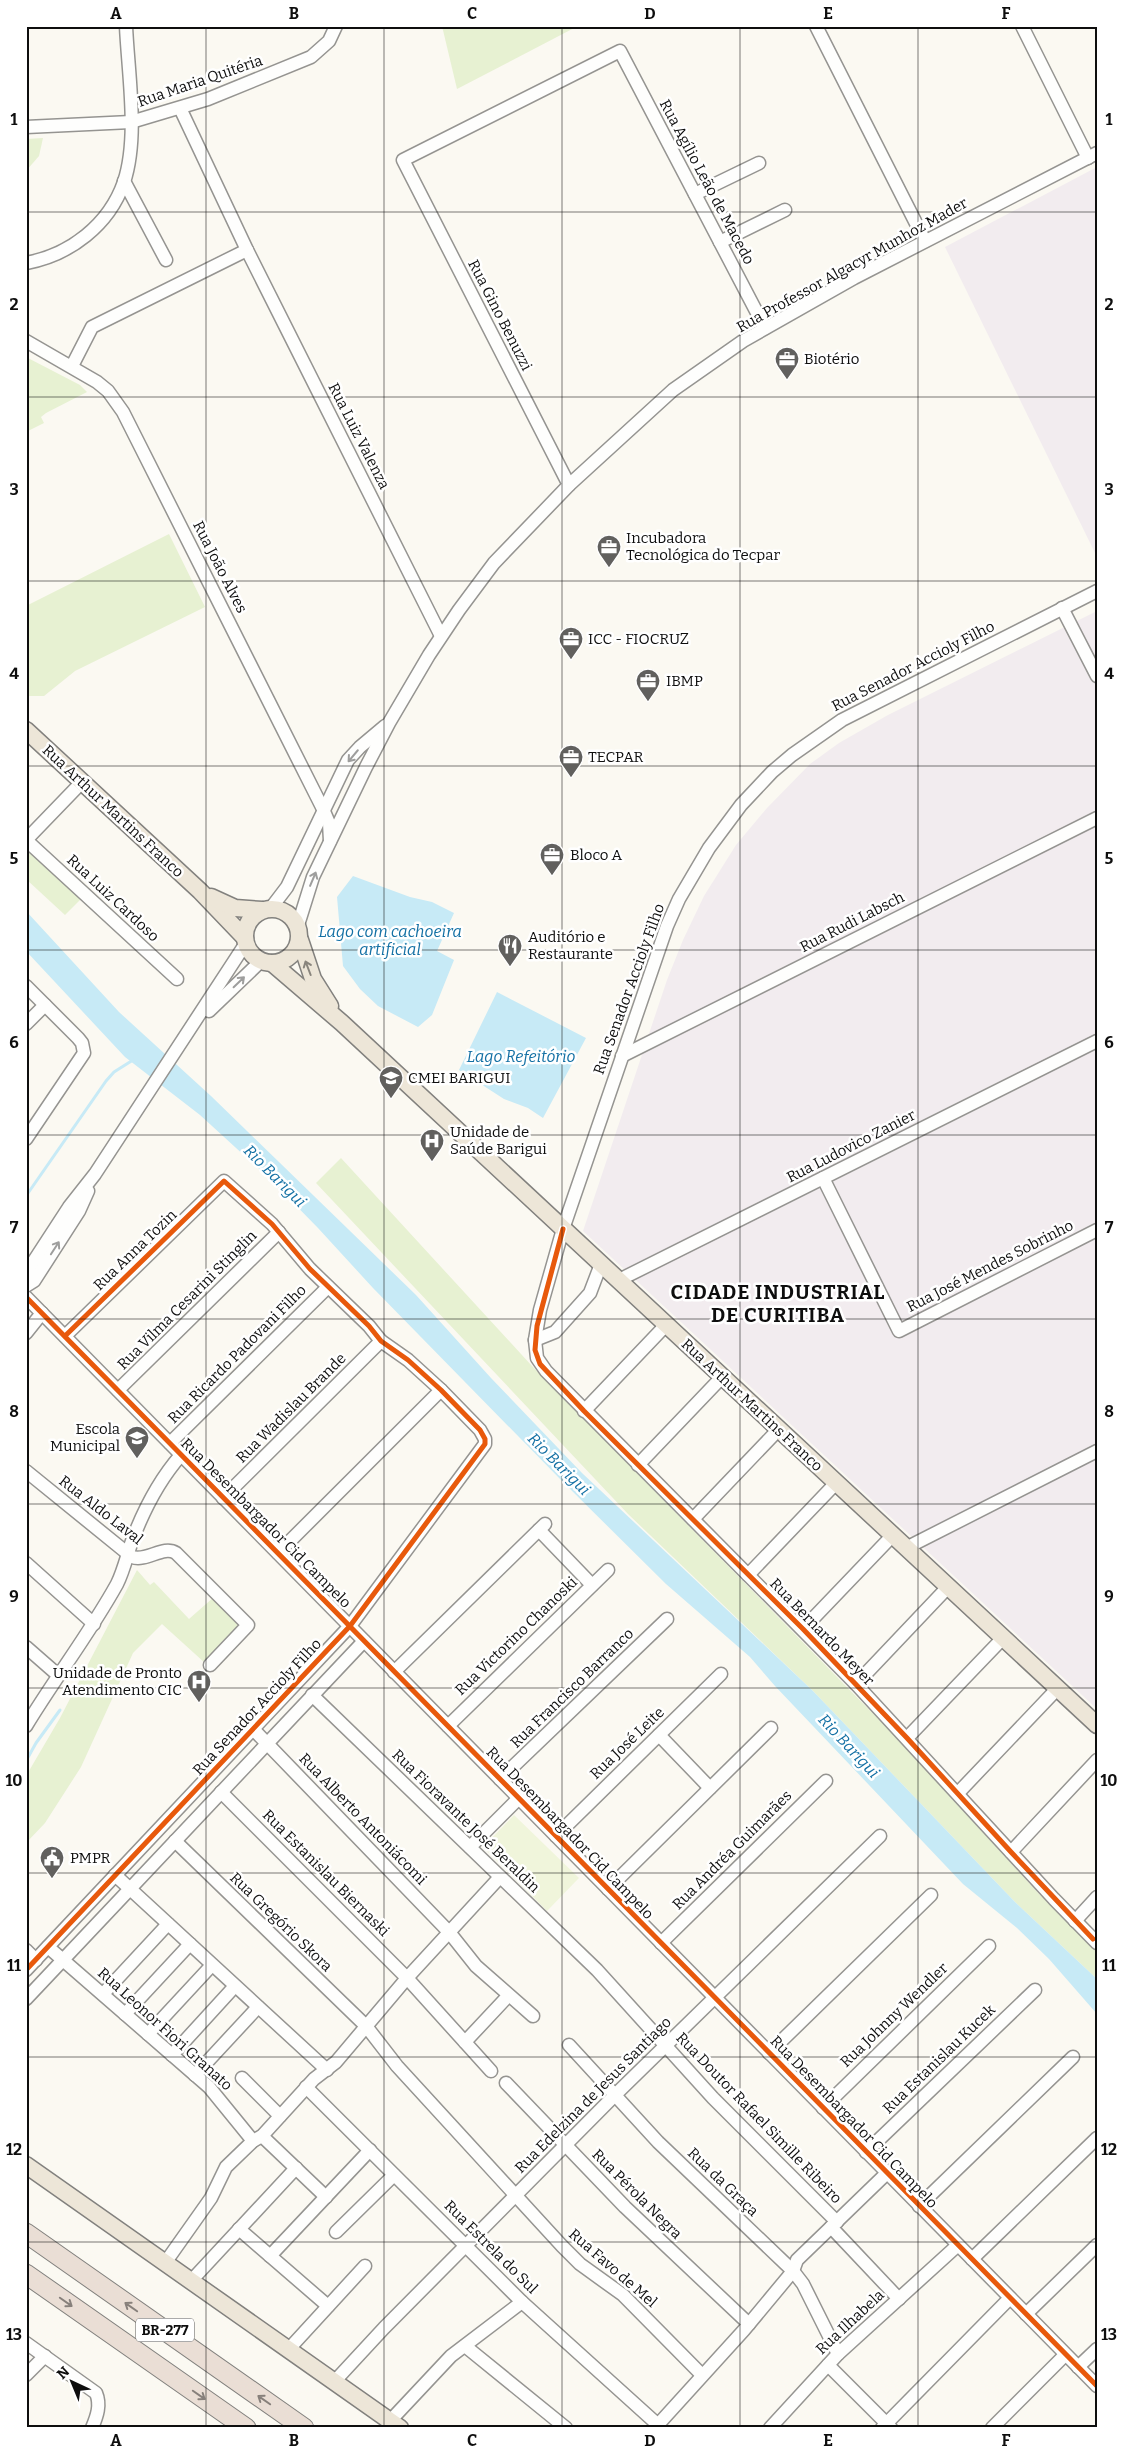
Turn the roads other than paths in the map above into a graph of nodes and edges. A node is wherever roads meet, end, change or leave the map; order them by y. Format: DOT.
graph roads {
  1 [pos="126,26"];
  2 [pos="336,26"];
  3 [pos="816,26"];
  4 [pos="1022,26"];
  5 [pos="180,108"];
  6 [pos="131,122"];
  7 [pos="26,127"];
  8 [pos="1092,156"];
  9 [pos="402,160"];
  10 [pos="759,163"];
  11 [pos="124,181"];
  12 [pos="694,194"];
  13 [pos="785,210"];
  14 [pos="925,241"];
  15 [pos="720,242"];
  16 [pos="247,250"];
  17 [pos="166,260"];
  18 [pos="26,263"];
  19 [pos="765,328"];
  20 [pos="26,341"];
  21 [pos="72,366"];
  22 [pos="569,485"];
  23 [pos="1097,591"];
  24 [pos="1062,608"];
  25 [pos="442,636"];
  26 [pos="1097,676"];
  27 [pos="389,723"];
  28 [pos="26,730"];
  29 [pos="81,783"];
  30 [pos="323,809"];
  31 [pos="1097,818"];
  32 [pos="26,840"];
  33 [pos="330,842"];
  34 [pos="200,891"];
  35 [pos="266,909"];
  36 [pos="299,932"];
  37 [pos="245,941"];
  38 [pos="266,962"];
  39 [pos="177,980"];
  40 [pos="26,986"];
  41 [pos="46,1005"];
  42 [pos="342,1022"];
  43 [pos="26,1024"];
  44 [pos="192,1027"];
  45 [pos="1097,1041"];
  46 [pos="622,1056"];
  47 [pos="26,1139"];
  48 [pos="95,1174"];
  49 [pos="823,1178"];
  50 [pos="563,1229"];
  51 [pos="1097,1230"];
  52 [pos="279,1232"];
  53 [pos="601,1264"];
  54 [pos="26,1273"];
  55 [pos="619,1280"];
  56 [pos="26,1286"];
  57 [pos="328,1287"];
  58 [pos="26,1297"];
  59 [pos="42,1313"];
  60 [pos="666,1325"];
  61 [pos="26,1333"];
  62 [pos="64,1336"];
  63 [pos="535,1340"];
  64 [pos="381,1341"];
  65 [pos="722,1377"];
  66 [pos="118,1390"];
  67 [pos="441,1390"];
  68 [pos="584,1410"];
  69 [pos="778,1429"];
  70 [pos="170,1443"];
  71 [pos="1097,1451"];
  72 [pos="181,1455"];
  73 [pos="638,1465"];
  74 [pos="26,1471"];
  75 [pos="836,1483"];
  76 [pos="223,1498"];
  77 [pos="693,1519"];
  78 [pos="892,1535"];
  79 [pos="906,1548"];
  80 [pos="278,1553"];
  81 [pos="128,1554"];
  82 [pos="26,1563"];
  83 [pos="608,1570"];
  84 [pos="748,1575"];
  85 [pos="592,1585"];
  86 [pos="948,1587"];
  87 [pos="666,1619"];
  88 [pos="94,1624"];
  89 [pos="350,1626"];
  90 [pos="803,1629"];
  91 [pos="1002,1638"];
  92 [pos="364,1640"];
  93 [pos="26,1647"];
  94 [pos="210,1665"];
  95 [pos="394,1672"];
  96 [pos="721,1674"];
  97 [pos="58,1675"];
  98 [pos="856,1684"];
  99 [pos="1057,1688"];
  100 [pos="312,1696"];
  101 [pos="1097,1725"];
  102 [pos="26,1726"];
  103 [pos="448,1726"];
  104 [pos="772,1728"];
  105 [pos="253,1729"];
  106 [pos="659,1735"];
  107 [pos="907,1738"];
  108 [pos="267,1743"];
  109 [pos="1097,1760"];
  110 [pos="500,1779"];
  111 [pos="826,1781"];
  112 [pos="710,1788"];
  113 [pos="221,1792"];
  114 [pos="958,1793"];
  115 [pos="519,1798"];
  116 [pos="556,1836"];
  117 [pos="880,1836"];
  118 [pos="175,1841"];
  119 [pos="470,1847"];
  120 [pos="1011,1852"];
  121 [pos="115,1876"];
  122 [pos="500,1877"];
  123 [pos="130,1889"];
  124 [pos="608,1889"];
  125 [pos="931,1895"];
  126 [pos="1097,1897"];
  127 [pos="1075,1921"];
  128 [pos="168,1924"];
  129 [pos="449,1932"];
  130 [pos="661,1943"];
  131 [pos="1097,1943"];
  132 [pos="190,1944"];
  133 [pos="989,1946"];
  134 [pos="48,1947"];
  135 [pos="26,1950"];
  136 [pos="36,1960"];
  137 [pos="63,1960"];
  138 [pos="212,1965"];
  139 [pos="26,1970"];
  140 [pos="597,1970"];
  141 [pos="408,1978"];
  142 [pos="235,1986"];
  143 [pos="1035,1990"];
  144 [pos="103,1994"];
  145 [pos="508,1996"];
  146 [pos="715,1998"];
  147 [pos="26,1999"];
  148 [pos="258,2006"];
  149 [pos="125,2014"];
  150 [pos="533,2016"];
  151 [pos="366,2026"];
  152 [pos="148,2034"];
  153 [pos="465,2042"];
  154 [pos="569,2045"];
  155 [pos="665,2046"];
  156 [pos="769,2053"];
  157 [pos="172,2055"];
  158 [pos="1074,2057"];
  159 [pos="327,2070"];
  160 [pos="491,2071"];
  161 [pos="195,2076"];
  162 [pos="242,2078"];
  163 [pos="506,2084"];
  164 [pos="306,2088"];
  165 [pos="616,2094"];
  166 [pos="823,2108"];
  167 [pos="280,2116"];
  168 [pos="257,2138"];
  169 [pos="1097,2138"];
  170 [pos="566,2145"];
  171 [pos="370,2150"];
  172 [pos="866,2152"];
  173 [pos="26,2165"];
  174 [pos="296,2168"];
  175 [pos="887,2174"];
  176 [pos="394,2175"];
  177 [pos="516,2195"];
  178 [pos="326,2197"];
  179 [pos="920,2206"];
  180 [pos="834,2225"];
  181 [pos="239,2229"];
  182 [pos="336,2232"];
  183 [pos="26,2233"];
  184 [pos="466,2245"];
  185 [pos="958,2245"];
  186 [pos="1097,2246"];
  187 [pos="270,2256"];
  188 [pos="972,2259"];
  189 [pos="165,2263"];
  190 [pos="365,2266"];
  191 [pos="793,2271"];
  192 [pos="26,2274"];
  193 [pos="191,2281"];
  194 [pos="1010,2298"];
  195 [pos="899,2299"];
  196 [pos="522,2302"];
  197 [pos="328,2306"];
  198 [pos="1026,2314"];
  199 [pos="749,2324"];
  200 [pos="26,2343"];
  201 [pos="466,2346"];
  202 [pos="1097,2349"];
  203 [pos="288,2350"];
  204 [pos="838,2354"];
  205 [pos="1065,2354"];
  206 [pos="45,2356"];
  207 [pos="828,2365"];
  208 [pos="1078,2367"];
  209 [pos="26,2375"];
  210 [pos="702,2375"];
  211 [pos="334,2382"];
  212 [pos="1097,2386"];
  213 [pos="395,2424"];
  214 [pos="92,2425"];
  215 [pos="656,2426"];
  216 [pos="886,2426"];
  217 [pos="246,2428"];
  218 [pos="304,2428"];
  219 [pos="566,2428"];
  220 [pos="770,2428"];
  221 [pos="992,2428"];
  1 -- 6 [label="street"];
  2 -- 5 [label="street, Rua Maria Quitéria"];
  3 -- 14 [label="street"];
  4 -- 8 [label="street"];
  5 -- 6 [label="street, Rua Maria Quitéria"];
  5 -- 16 [label="street, Rua Luiz Valenza"];
  6 -- 7 [label="street, Rua Maria Quitéria"];
  6 -- 11 [label="street"];
  8 -- 14 [label="street, Rua Professor Algacyr Munhoz Mader"];
  9 -- 12 [label="street, Rua Agílio Leão de Macedo"];
  9 -- 22 [label="street, Rua Gino Benuzzi"];
  10 -- 12 [label="street"];
  11 -- 17 [label="street"];
  11 -- 18 [label="street"];
  12 -- 15 [label="street, Rua Agílio Leão de Macedo"];
  13 -- 15 [label="street"];
  14 -- 19 [label="street, Rua Professor Algacyr Munhoz Mader"];
  15 -- 19 [label="street, Rua Agílio Leão de Macedo"];
  16 -- 21 [label="street"];
  16 -- 25 [label="street, Rua Luiz Valenza"];
  19 -- 22 [label="street, Rua Professor Algacyr Munhoz Mader"];
  20 -- 21 [label="street, Rua João Alves"];
  21 -- 30 [label="street, Rua João Alves"];
  22 -- 25 [label="street, Rua Professor Algacyr Munhoz Mader"];
  23 -- 24 [label="street, Rua Senador Accioly Filho"];
  24 -- 26 [label="street"];
  24 -- 46 [label="street, Rua Senador Accioly Filho"];
  25 -- 27 [label="street, Rua Professor Algacyr Munhoz Mader"];
  27 -- 30 [label="street, Rua Professor Algacyr Munhoz Mader, one-way"];
  27 -- 33 [label="street, Rua Professor Algacyr Munhoz Mader"];
  28 -- 29 [label="main road, Rua Arthur Martins Franco"];
  29 -- 32 [label="street"];
  29 -- 34 [label="main road, Rua Arthur Martins Franco"];
  30 -- 33 [label="street, Rua João Alves"];
  30 -- 35 [label="street, Rua Professor Algacyr Munhoz Mader"];
  31 -- 46 [label="street, Rua Rudi Labsch"];
  32 -- 39 [label="street, Rua Luiz Cardoso"];
  36 -- 33 [label="street, Rua Professor Algacyr Munhoz Mader, one-way"];
  34 -- 35 [label="main road, Rua Arthur Martins Franco"];
  34 -- 37 [label="main road, Rua Arthur Martins Franco"];
  35 -- 36 [label="main road"];
  35 -- 37 [label="main road"];
  36 -- 38 [label="main road"];
  42 -- 36 [label="main road, Rua Arthur Martins Franco, one-way"];
  37 -- 38 [label="main road"];
  37 -- 44 [label="street"];
  38 -- 42 [label="main road, Rua Arthur Martins Franco"];
  44 -- 38 [label="street, one-way"];
  40 -- 41 [label="street"];
  41 -- 43 [label="street"];
  41 -- 47 [label="street"];
  42 -- 50 [label="main road, Rua Arthur Martins Franco"];
  44 -- 48 [label="street"];
  45 -- 49 [label="street, Rua Ludovico Zanier"];
  46 -- 50 [label="street, Rua Senador Accioly Filho"];
  48 -- 54 [label="street"];
  56 -- 48 [label="street, one-way"];
  49 -- 51 [label="street, Rua José Mendes Sobrinho"];
  49 -- 55 [label="street, Rua Ludovico Zanier"];
  50 -- 53 [label="main road, Rua Arthur Martins Franco"];
  50 -- 63 [label="street, Rua Senador Accioly Filho"];
  52 -- 57 [label="street"];
  52 -- 62 [label="street, Rua Anna Tozin"];
  52 -- 66 [label="street, Rua Vilma Cesarini Stinglin"];
  53 -- 55 [label="main road, Rua Arthur Martins Franco"];
  53 -- 63 [label="street"];
  55 -- 60 [label="main road, Rua Arthur Martins Franco"];
  57 -- 64 [label="street"];
  57 -- 70 [label="street, Rua Ricardo Padovani Filho"];
  58 -- 59 [label="street, Rua Desembargador Cid Campelo"];
  59 -- 61 [label="street"];
  59 -- 62 [label="street, Rua Desembargador Cid Campelo"];
  60 -- 65 [label="main road, Rua Arthur Martins Franco"];
  60 -- 68 [label="street"];
  62 -- 66 [label="street, Rua Desembargador Cid Campelo"];
  63 -- 68 [label="street, Rua Bernardo Meyer"];
  64 -- 67 [label="street"];
  64 -- 76 [label="street, Rua Wadislau Brande"];
  65 -- 69 [label="main road, Rua Arthur Martins Franco"];
  65 -- 73 [label="street"];
  66 -- 70 [label="street, Rua Desembargador Cid Campelo"];
  67 -- 80 [label="street"];
  67 -- 89 [label="street, Rua Senador Accioly Filho"];
  68 -- 73 [label="street, Rua Bernardo Meyer"];
  69 -- 75 [label="main road, Rua Arthur Martins Franco"];
  69 -- 77 [label="street"];
  70 -- 72 [label="street, Rua Desembargador Cid Campelo"];
  71 -- 79 [label="street"];
  72 -- 76 [label="street, Rua Desembargador Cid Campelo"];
  72 -- 81 [label="street"];
  73 -- 77 [label="street, Rua Bernardo Meyer"];
  74 -- 81 [label="street, Rua Aldo Laval"];
  75 -- 78 [label="main road, Rua Arthur Martins Franco"];
  75 -- 84 [label="street"];
  76 -- 80 [label="street, Rua Desembargador Cid Campelo"];
  77 -- 84 [label="street, Rua Bernardo Meyer"];
  78 -- 79 [label="main road, Rua Arthur Martins Franco"];
  78 -- 90 [label="street"];
  79 -- 86 [label="main road, Rua Arthur Martins Franco"];
  80 -- 89 [label="street, Rua Desembargador Cid Campelo"];
  81 -- 88 [label="street"];
  81 -- 94 [label="street, Rua Aldo Laval"];
  82 -- 88 [label="street"];
  83 -- 85 [label="street, Rua Victorino Chanoski"];
  84 -- 90 [label="street, Rua Bernardo Meyer"];
  85 -- 95 [label="street"];
  85 -- 103 [label="street, Rua Victorino Chanoski"];
  86 -- 91 [label="main road, Rua Arthur Martins Franco"];
  86 -- 98 [label="street"];
  87 -- 110 [label="street, Rua Francisco Barranco"];
  88 -- 97 [label="street"];
  89 -- 92 [label="street, Rua Desembargador Cid Campelo"];
  89 -- 105 [label="street, Rua Senador Accioly Filho"];
  90 -- 98 [label="street, Rua Bernardo Meyer"];
  91 -- 99 [label="main road, Rua Arthur Martins Franco"];
  91 -- 107 [label="street"];
  92 -- 95 [label="street, Rua Desembargador Cid Campelo"];
  92 -- 100 [label="street"];
  93 -- 97 [label="street"];
  95 -- 103 [label="street, Rua Desembargador Cid Campelo"];
  96 -- 106 [label="street, Rua José Leite"];
  97 -- 102 [label="street"];
  98 -- 107 [label="street, Rua Bernardo Meyer"];
  99 -- 101 [label="main road, Rua Arthur Martins Franco"];
  99 -- 114 [label="street"];
  100 -- 108 [label="street"];
  100 -- 119 [label="street, Rua Fioravante José Beraldin"];
  103 -- 110 [label="street, Rua Desembargador Cid Campelo"];
  104 -- 112 [label="street"];
  105 -- 108 [label="street, Rua Alberto Antoniácomi"];
  105 -- 121 [label="street, Rua Senador Accioly Filho"];
  106 -- 112 [label="street"];
  106 -- 116 [label="street, Rua José Leite"];
  107 -- 114 [label="street, Rua Bernardo Meyer"];
  108 -- 113 [label="street"];
  108 -- 129 [label="street, Rua Alberto Antoniácomi"];
  109 -- 120 [label="street"];
  110 -- 115 [label="street, Rua Desembargador Cid Campelo"];
  111 -- 130 [label="street, Rua Andréa Guimarães"];
  112 -- 124 [label="street"];
  113 -- 118 [label="street"];
  113 -- 141 [label="street, Rua Estanislau Biernaski"];
  114 -- 120 [label="street, Rua Bernardo Meyer"];
  115 -- 116 [label="street, Rua Desembargador Cid Campelo"];
  115 -- 119 [label="street"];
  116 -- 124 [label="street, Rua Desembargador Cid Campelo"];
  117 -- 146 [label="street, Rua Edelzina de Jesus Santiago"];
  118 -- 123 [label="street"];
  118 -- 151 [label="street, Rua Gregório Skora"];
  119 -- 122 [label="street, Rua Fioravante José Beraldin"];
  120 -- 127 [label="street, Rua Bernardo Meyer"];
  121 -- 123 [label="street"];
  121 -- 134 [label="street, Rua Senador Accioly Filho"];
  122 -- 129 [label="street"];
  122 -- 140 [label="street, Rua Fioravante José Beraldin"];
  123 -- 128 [label="street"];
  123 -- 137 [label="street"];
  124 -- 130 [label="street, Rua Desembargador Cid Campelo"];
  125 -- 156 [label="street"];
  126 -- 127 [label="street"];
  127 -- 131 [label="street, Rua Bernardo Meyer"];
  128 -- 132 [label="street"];
  128 -- 144 [label="street"];
  129 -- 141 [label="street"];
  129 -- 145 [label="street, Rua Alberto Antoniácomi"];
  130 -- 146 [label="street, Rua Desembargador Cid Campelo"];
  132 -- 138 [label="street"];
  132 -- 149 [label="street"];
  133 -- 166 [label="street, Rua Johnny Wendler"];
  134 -- 136 [label="street, Rua Senador Accioly Filho"];
  134 -- 137 [label="street, Rua Leonor Fiori Granato"];
  135 -- 136 [label="street"];
  136 -- 139 [label="street, Rua Senador Accioly Filho"];
  137 -- 144 [label="street, Rua Leonor Fiori Granato"];
  137 -- 147 [label="street"];
  138 -- 142 [label="street"];
  138 -- 152 [label="street"];
  140 -- 155 [label="street, Rua Doutor Rafael Simille Ribeiro"];
  141 -- 151 [label="street"];
  141 -- 153 [label="street, Rua Estanislau Biernaski"];
  142 -- 148 [label="street"];
  142 -- 157 [label="street"];
  143 -- 172 [label="street, Rua Estanislau Kucek"];
  144 -- 149 [label="street, Rua Leonor Fiori Granato"];
  145 -- 150 [label="street, Rua Alberto Antoniácomi"];
  145 -- 153 [label="street"];
  146 -- 155 [label="street, Rua Edelzina de Jesus Santiago"];
  146 -- 156 [label="street, Rua Desembargador Cid Campelo"];
  148 -- 159 [label="street"];
  148 -- 161 [label="street"];
  149 -- 152 [label="street, Rua Leonor Fiori Granato"];
  151 -- 159 [label="street"];
  151 -- 177 [label="street, Rua Favo de Mel"];
  152 -- 157 [label="street, Rua Leonor Fiori Granato"];
  153 -- 160 [label="street, Rua Estanislau Biernaski"];
  154 -- 165 [label="street, Rua da Graça"];
  155 -- 165 [label="street, Rua Edelzina de Jesus Santiago"];
  155 -- 180 [label="street, Rua Doutor Rafael Simille Ribeiro"];
  156 -- 166 [label="street, Rua Desembargador Cid Campelo"];
  157 -- 161 [label="street, Rua Leonor Fiori Granato"];
  158 -- 179 [label="street"];
  159 -- 164 [label="street"];
  161 -- 168 [label="street, Rua Leonor Fiori Granato"];
  162 -- 167 [label="street"];
  163 -- 170 [label="street, Rua Pérola Negra"];
  164 -- 167 [label="street"];
  164 -- 171 [label="street, Rua Estrela do Sul"];
  165 -- 170 [label="street, Rua Edelzina de Jesus Santiago"];
  165 -- 191 [label="street, Rua da Graça"];
  166 -- 172 [label="street, Rua Desembargador Cid Campelo"];
  167 -- 168 [label="street"];
  168 -- 174 [label="street, Rua Leonor Fiori Granato"];
  168 -- 189 [label="street"];
  169 -- 188 [label="street"];
  170 -- 177 [label="street, Rua Edelzina de Jesus Santiago"];
  170 -- 199 [label="street, Rua Pérola Negra"];
  171 -- 176 [label="street, Rua Estrela do Sul"];
  171 -- 178 [label="street"];
  172 -- 175 [label="street, Rua Desembargador Cid Campelo"];
  173 -- 189 [label="main road"];
  174 -- 178 [label="street, Rua Leonor Fiori Granato"];
  174 -- 181 [label="street"];
  175 -- 179 [label="street, Rua Desembargador Cid Campelo"];
  175 -- 180 [label="street"];
  176 -- 182 [label="street"];
  176 -- 184 [label="street, Rua Estrela do Sul"];
  177 -- 184 [label="street, Rua Edelzina de Jesus Santiago"];
  177 -- 210 [label="street, Rua Favo de Mel"];
  178 -- 187 [label="street"];
  179 -- 185 [label="street, Rua Desembargador Cid Campelo"];
  180 -- 191 [label="street"];
  180 -- 195 [label="street, Rua Doutor Rafael Simille Ribeiro"];
  181 -- 187 [label="street"];
  181 -- 193 [label="street"];
  218 -- 183 [label="highway, BR-277, one-way"];
  184 -- 196 [label="street, Rua Estrela do Sul"];
  184 -- 211 [label="street, Rua Edelzina de Jesus Santiago"];
  185 -- 188 [label="street, Rua Desembargador Cid Campelo"];
  185 -- 195 [label="street, Rua Ilhabela"];
  186 -- 198 [label="street"];
  187 -- 197 [label="street"];
  188 -- 194 [label="street, Rua Desembargador Cid Campelo"];
  189 -- 193 [label="main road"];
  190 -- 197 [label="street"];
  191 -- 199 [label="street"];
  191 -- 204 [label="street, Rua da Graça"];
  192 -- 217 [label="highway, BR-277, one-way"];
  193 -- 203 [label="main road"];
  194 -- 198 [label="street, Rua Desembargador Cid Campelo"];
  194 -- 216 [label="street"];
  195 -- 204 [label="street, Rua Ilhabela"];
  196 -- 201 [label="street"];
  196 -- 215 [label="street, Rua Estrela do Sul"];
  197 -- 203 [label="street"];
  198 -- 205 [label="street, Rua Desembargador Cid Campelo"];
  199 -- 210 [label="street"];
  200 -- 206 [label="street"];
  201 -- 213 [label="street"];
  201 -- 219 [label="street"];
  202 -- 208 [label="street"];
  203 -- 211 [label="main road"];
  204 -- 207 [label="street, Rua Ilhabela"];
  205 -- 208 [label="street, Rua Desembargador Cid Campelo"];
  205 -- 221 [label="street"];
  206 -- 209 [label="street"];
  206 -- 214 [label="street"];
  207 -- 216 [label="street"];
  207 -- 220 [label="street, Rua Ilhabela"];
  208 -- 212 [label="street, Rua Desembargador Cid Campelo"];
  210 -- 215 [label="street"];
  211 -- 213 [label="main road"];
}
